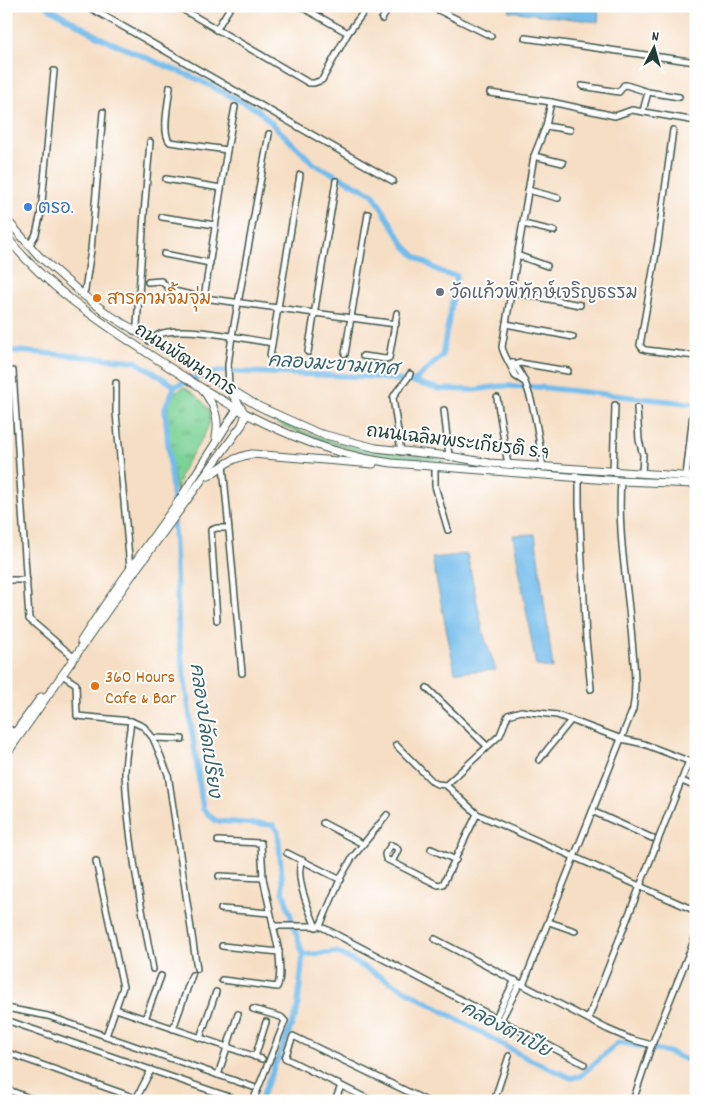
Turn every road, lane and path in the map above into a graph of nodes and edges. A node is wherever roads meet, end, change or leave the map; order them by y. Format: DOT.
graph roads {
  1 [pos="87,6"];
  2 [pos="177,6"];
  3 [pos="231,6"];
  4 [pos="300,6"];
  5 [pos="368,6"];
  6 [pos="390,6"];
  7 [pos="430,6"];
  8 [pos="382,19"];
  9 [pos="216,30"];
  10 [pos="348,33"];
  11 [pos="491,36"];
  12 [pos="525,38"];
  13 [pos="696,62"];
  14 [pos="54,71"];
  15 [pos="582,86"];
  16 [pos="170,87"];
  17 [pos="648,92"];
  18 [pos="490,93"];
  19 [pos="679,97"];
  20 [pos="550,102"];
  21 [pos="235,107"];
  22 [pos="643,111"];
  23 [pos="103,112"];
  24 [pos="696,121"];
  25 [pos="546,126"];
  26 [pos="570,130"];
  27 [pos="674,130"];
  28 [pos="269,134"];
  29 [pos="150,142"];
  30 [pos="227,150"];
  31 [pos="534,156"];
  32 [pos="563,163"];
  33 [pos="300,175"];
  34 [pos="166,179"];
  35 [pos="336,181"];
  36 [pos="393,181"];
  37 [pos="221,188"];
  38 [pos="528,190"];
  39 [pos="558,198"];
  40 [pos="368,214"];
  41 [pos="6,218"];
  42 [pos="162,218"];
  43 [pos="523,224"];
  44 [pos="215,225"];
  45 [pos="554,231"];
  46 [pos="6,236"];
  47 [pos="29,246"];
  48 [pos="164,254"];
  49 [pos="517,255"];
  50 [pos="210,263"];
  51 [pos="547,266"];
  52 [pos="148,282"];
  53 [pos="512,292"];
  54 [pos="82,294"];
  55 [pos="204,298"];
  56 [pos="237,303"];
  57 [pos="580,304"];
  58 [pos="277,309"];
  59 [pos="314,313"];
  60 [pos="398,313"];
  61 [pos="350,318"];
  62 [pos="396,324"];
  63 [pos="506,324"];
  64 [pos="134,331"];
  65 [pos="232,336"];
  66 [pos="573,337"];
  67 [pos="150,341"];
  68 [pos="272,343"];
  69 [pos="308,352"];
  70 [pos="345,354"];
  71 [pos="270,356"];
  72 [pos="364,356"];
  73 [pos="696,356"];
  74 [pos="514,365"];
  75 [pos="13,371"];
  76 [pos="568,371"];
  77 [pos="410,374"];
  78 [pos="116,383"];
  79 [pos="198,386"];
  80 [pos="696,387"];
  81 [pos="229,389"];
  82 [pos="497,398"];
  83 [pos="615,405"];
  84 [pos="258,406"];
  85 [pos="637,408"];
  86 [pos="444,410"];
  87 [pos="241,411"];
  88 [pos="214,443"];
  89 [pos="401,452"];
  90 [pos="450,456"];
  91 [pos="392,463"];
  92 [pos="223,464"];
  93 [pos="508,465"];
  94 [pos="435,466"];
  95 [pos="543,468"];
  96 [pos="613,472"];
  97 [pos="642,474"];
  98 [pos="686,476"];
  99 [pos="579,477"];
  100 [pos="622,477"];
  101 [pos="696,477"];
  102 [pos="201,483"];
  103 [pos="696,484"];
  104 [pos="163,528"];
  105 [pos="228,528"];
  106 [pos="448,530"];
  107 [pos="130,568"];
  108 [pos="6,580"];
  109 [pos="27,580"];
  110 [pos="217,620"];
  111 [pos="71,656"];
  112 [pos="242,673"];
  113 [pos="62,675"];
  114 [pos="427,688"];
  115 [pos="591,689"];
  116 [pos="131,720"];
  117 [pos="571,720"];
  118 [pos="6,728"];
  119 [pos="16,732"];
  120 [pos="153,738"];
  121 [pos="182,738"];
  122 [pos="622,738"];
  123 [pos="6,745"];
  124 [pos="396,745"];
  125 [pos="488,747"];
  126 [pos="6,755"];
  127 [pos="539,760"];
  128 [pos="690,762"];
  129 [pos="696,764"];
  130 [pos="682,782"];
  131 [pos="446,785"];
  132 [pos="696,787"];
  133 [pos="594,812"];
  134 [pos="478,814"];
  135 [pos="387,815"];
  136 [pos="323,823"];
  137 [pos="652,838"];
  138 [pos="218,841"];
  139 [pos="363,844"];
  140 [pos="431,850"];
  141 [pos="287,853"];
  142 [pos="575,857"];
  143 [pos="96,860"];
  144 [pos="302,860"];
  145 [pos="456,860"];
  146 [pos="392,862"];
  147 [pos="219,876"];
  148 [pos="262,878"];
  149 [pos="341,878"];
  150 [pos="639,886"];
  151 [pos="221,909"];
  152 [pos="696,911"];
  153 [pos="270,913"];
  154 [pos="549,922"];
  155 [pos="273,926"];
  156 [pos="318,927"];
  157 [pos="575,931"];
  158 [pos="696,936"];
  159 [pos="435,939"];
  160 [pos="222,946"];
  161 [pos="279,952"];
  162 [pos="153,969"];
  163 [pos="197,969"];
  164 [pos="161,976"];
  165 [pos="192,976"];
  166 [pos="222,980"];
  167 [pos="520,983"];
  168 [pos="216,992"];
  169 [pos="6,1008"];
  170 [pos="116,1009"];
  171 [pos="253,1009"];
  172 [pos="238,1014"];
  173 [pos="145,1019"];
  174 [pos="499,1019"];
  175 [pos="588,1019"];
  176 [pos="6,1020"];
  177 [pos="266,1022"];
  178 [pos="173,1029"];
  179 [pos="106,1036"];
  180 [pos="200,1038"];
  181 [pos="652,1046"];
  182 [pos="227,1048"];
  183 [pos="9,1053"];
  184 [pos="509,1056"];
  185 [pos="255,1057"];
  186 [pos="262,1060"];
  187 [pos="584,1064"];
  188 [pos="6,1066"];
  189 [pos="152,1070"];
  190 [pos="218,1075"];
  191 [pos="341,1086"];
  192 [pos="253,1087"];
  193 [pos="6,1090"];
  194 [pos="130,1096"];
  195 [pos="37,1101"];
  196 [pos="135,1101"];
  197 [pos="241,1101"];
  198 [pos="253,1101"];
  199 [pos="334,1101"];
  200 [pos="372,1101"];
  201 [pos="426,1101"];
  202 [pos="494,1101"];
  203 [pos="632,1101"];
  1 -- 36 [label="street"];
  2 -- 9 [label="street"];
  3 -- 9 [label="street"];
  4 -- 10 [label="street"];
  5 -- 10 [label="street"];
  6 -- 8 [label="street"];
  7 -- 11 [label="street"];
  9 -- 10 [label="street"];
  12 -- 13 [label="street"];
  14 -- 47 [label="street"];
  15 -- 17 [label="street"];
  16 -- 30 [label="street"];
  17 -- 19 [label="street"];
  17 -- 22 [label="street"];
  18 -- 20 [label="street"];
  20 -- 22 [label="street"];
  20 -- 25 [label="street"];
  21 -- 30 [label="street"];
  22 -- 24 [label="street"];
  23 -- 54 [label="street"];
  25 -- 26 [label="street"];
  25 -- 31 [label="street"];
  27 -- 73 [label="street"];
  28 -- 56 [label="street"];
  29 -- 64 [label="street"];
  30 -- 37 [label="street"];
  31 -- 32 [label="street"];
  31 -- 38 [label="street"];
  33 -- 58 [label="street"];
  34 -- 37 [label="street"];
  35 -- 59 [label="street"];
  37 -- 44 [label="street"];
  38 -- 39 [label="street"];
  38 -- 43 [label="street"];
  40 -- 61 [label="street"];
  41 -- 47 [label="main road, ถนนพัฒนาการ"];
  42 -- 44 [label="street"];
  43 -- 45 [label="street"];
  43 -- 49 [label="street"];
  44 -- 50 [label="street"];
  46 -- 79 [label="main road, ถนนพัฒนาการ"];
  47 -- 54 [label="main road, ถนนพัฒนาการ"];
  48 -- 50 [label="street"];
  49 -- 51 [label="street"];
  49 -- 53 [label="street"];
  50 -- 55 [label="street"];
  52 -- 55 [label="street"];
  53 -- 57 [label="street"];
  53 -- 63 [label="street"];
  54 -- 64 [label="main road, ถนนพัฒนาการ"];
  55 -- 56 [label="street"];
  56 -- 58 [label="street"];
  56 -- 65 [label="street"];
  58 -- 59 [label="street"];
  58 -- 68 [label="street"];
  59 -- 61 [label="street"];
  59 -- 69 [label="street"];
  60 -- 62 [label="street"];
  61 -- 62 [label="street"];
  61 -- 70 [label="street"];
  62 -- 72 [label="street"];
  63 -- 66 [label="street"];
  63 -- 74 [label="street"];
  64 -- 67 [label="main road, ถนนพัฒนาการ"];
  65 -- 67 [label="street"];
  65 -- 68 [label="street"];
  65 -- 81 [label="street"];
  67 -- 81 [label="main road, ถนนพัฒนาการ"];
  68 -- 71 [label="street"];
  74 -- 76 [label="street"];
  74 -- 95 [label="street"];
  75 -- 109 [label="street"];
  77 -- 89 [label="street"];
  78 -- 107 [label="street"];
  79 -- 87 [label="main road, ถนนพัฒนาการ"];
  79 -- 88 [label="main road"];
  80 -- 98 [label="street"];
  81 -- 84 [label="main road, ถนนเฉลิมพระเกียรติ ร.9"];
  81 -- 87 [label="main road"];
  82 -- 93 [label="street"];
  83 -- 96 [label="street"];
  84 -- 87 [label="main road"];
  84 -- 89 [label="main road, ถนนเฉลิมพระเกียรติ ร.9"];
  85 -- 97 [label="street"];
  86 -- 90 [label="street"];
  87 -- 88 [label="main road"];
  87 -- 91 [label="main road, ถนนเฉลิมพระเกียรติ ร.9"];
  87 -- 102 [label="main road"];
  88 -- 104 [label="main road"];
  89 -- 90 [label="main road, ถนนเฉลิมพระเกียรติ ร.9"];
  90 -- 93 [label="main road, ถนนเฉลิมพระเกียรติ ร.9"];
  91 -- 92 [label="main road"];
  91 -- 94 [label="main road, ถนนเฉลิมพระเกียรติ ร.9"];
  92 -- 102 [label="main road"];
  92 -- 105 [label="street"];
  93 -- 95 [label="main road, ถนนเฉลิมพระเกียรติ ร.9"];
  94 -- 99 [label="main road, ถนนเฉลิมพระเกียรติ ร.9"];
  94 -- 106 [label="street"];
  95 -- 96 [label="main road, ถนนเฉลิมพระเกียรติ ร.9"];
  96 -- 100 [label="main road, ถนนเฉลิมพระเกียรติ ร.9"];
  97 -- 98 [label="main road, ถนนเฉลิมพระเกียรติ ร.9"];
  97 -- 100 [label="main road, ถนนเฉลิมพระเกียรติ ร.9"];
  98 -- 101 [label="main road, ถนนเฉลิมพระเกียรติ ร.9"];
  99 -- 100 [label="main road, ถนนเฉลิมพระเกียรติ ร.9"];
  99 -- 115 [label="street"];
  100 -- 103 [label="main road, ถนนเฉลิมพระเกียรติ ร.9"];
  100 -- 122 [label="street"];
  102 -- 104 [label="main road"];
  104 -- 107 [label="main road"];
  104 -- 113 [label="main road"];
  105 -- 110 [label="street"];
  105 -- 112 [label="street"];
  107 -- 111 [label="main road"];
  108 -- 109 [label="street"];
  109 -- 111 [label="street"];
  111 -- 119 [label="main road"];
  113 -- 116 [label="street"];
  113 -- 126 [label="main road"];
  114 -- 125 [label="street"];
  116 -- 120 [label="street"];
  116 -- 162 [label="street"];
  117 -- 122 [label="street"];
  117 -- 125 [label="street"];
  117 -- 127 [label="street"];
  118 -- 119 [label="street"];
  119 -- 123 [label="main road"];
  120 -- 121 [label="street"];
  120 -- 163 [label="street"];
  122 -- 128 [label="street"];
  122 -- 133 [label="street"];
  124 -- 131 [label="street"];
  125 -- 131 [label="street"];
  128 -- 129 [label="street"];
  128 -- 130 [label="street"];
  130 -- 132 [label="street"];
  130 -- 150 [label="street"];
  131 -- 134 [label="street"];
  133 -- 137 [label="street"];
  133 -- 142 [label="street"];
  134 -- 142 [label="street"];
  134 -- 145 [label="street"];
  135 -- 139 [label="street"];
  136 -- 139 [label="street"];
  138 -- 148 [label="street"];
  139 -- 149 [label="street"];
  140 -- 145 [label="street"];
  141 -- 144 [label="street"];
  142 -- 150 [label="street"];
  142 -- 154 [label="street"];
  143 -- 170 [label="street"];
  144 -- 149 [label="street"];
  144 -- 156 [label="street"];
  145 -- 146 [label="street"];
  147 -- 148 [label="street"];
  148 -- 153 [label="street"];
  149 -- 156 [label="street"];
  150 -- 152 [label="street"];
  150 -- 175 [label="street"];
  151 -- 153 [label="street"];
  153 -- 155 [label="street"];
  154 -- 157 [label="street"];
  154 -- 167 [label="street"];
  155 -- 156 [label="street"];
  155 -- 161 [label="street"];
  156 -- 174 [label="street"];
  158 -- 181 [label="street"];
  159 -- 167 [label="street"];
  160 -- 161 [label="street"];
  161 -- 166 [label="street"];
  164 -- 173 [label="street"];
  165 -- 178 [label="street"];
  167 -- 174 [label="street"];
  167 -- 175 [label="street"];
  168 -- 180 [label="street"];
  169 -- 179 [label="street"];
  170 -- 173 [label="street"];
  170 -- 179 [label="street"];
  171 -- 198 [label="street"];
  172 -- 182 [label="street"];
  173 -- 178 [label="street"];
  174 -- 187 [label="street"];
  175 -- 181 [label="street"];
  176 -- 189 [label="street"];
  177 -- 185 [label="street"];
  178 -- 180 [label="street"];
  179 -- 190 [label="street"];
  180 -- 182 [label="street"];
  181 -- 203 [label="street"];
  182 -- 185 [label="street"];
  182 -- 190 [label="street"];
  183 -- 188 [label="street"];
  183 -- 194 [label="street"];
  184 -- 202 [label="street"];
  185 -- 186 [label="street"];
  189 -- 196 [label="street"];
  189 -- 197 [label="street"];
  190 -- 192 [label="street"];
  191 -- 199 [label="street"];
  191 -- 200 [label="street"];
  191 -- 201 [label="street"];
  193 -- 195 [label="street"];
}
